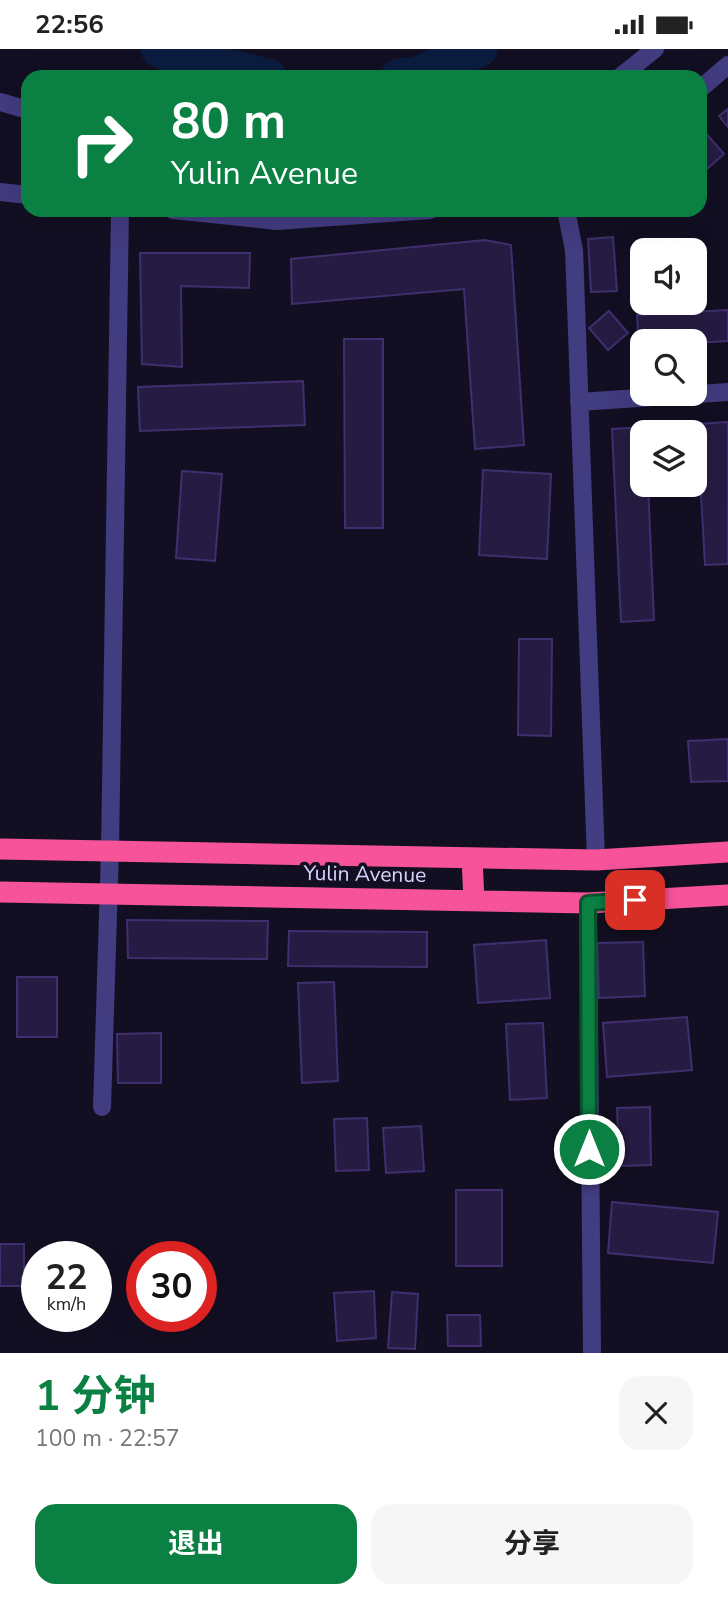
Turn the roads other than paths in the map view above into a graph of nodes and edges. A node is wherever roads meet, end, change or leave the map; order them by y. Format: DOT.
graph roads {
  1 [pos="654,49"];
  2 [pos="728,65"];
  3 [pos="628,70"];
  4 [pos="707,83"];
  5 [pos="0,102"];
  6 [pos="21,108"];
  7 [pos="0,192"];
  8 [pos="21,194"];
  9 [pos="120,217"];
  10 [pos="239,217"];
  11 [pos="333,217"];
  12 [pos="567,217"];
  13 [pos="728,392"];
  14 [pos="579,402"];
  15 [pos="0,849"];
  16 [pos="110,851"];
  17 [pos="728,852"];
  18 [pos="472,857"];
  19 [pos="597,860"];
  20 [pos="0,892"];
  21 [pos="109,894"];
  22 [pos="728,895"];
  23 [pos="474,901"];
  24 [pos="588,903"];
  25 [pos="102,1107"];
  26 [pos="592,1353"];
  1 -- 3 [label="street"];
  2 -- 4 [label="street"];
  5 -- 6 [label="street"];
  7 -- 8 [label="street"];
  9 -- 16 [label="street"];
  10 -- 11 [label="street"];
  12 -- 14 [label="street"];
  13 -- 14 [label="street"];
  14 -- 19 [label="street"];
  15 -- 16 [label="highway, Yulin Avenue"];
  16 -- 18 [label="highway, Yulin Avenue"];
  16 -- 21 [label="street"];
  17 -- 19 [label="highway, Yulin Avenue"];
  18 -- 19 [label="highway, Yulin Avenue"];
  18 -- 23 [label="highway"];
  20 -- 21 [label="highway, Yulin Avenue"];
  21 -- 23 [label="highway, Yulin Avenue"];
  21 -- 25 [label="street"];
  22 -- 24 [label="highway, Yulin Avenue"];
  23 -- 24 [label="highway, Yulin Avenue"];
  24 -- 26 [label="street"];
}
